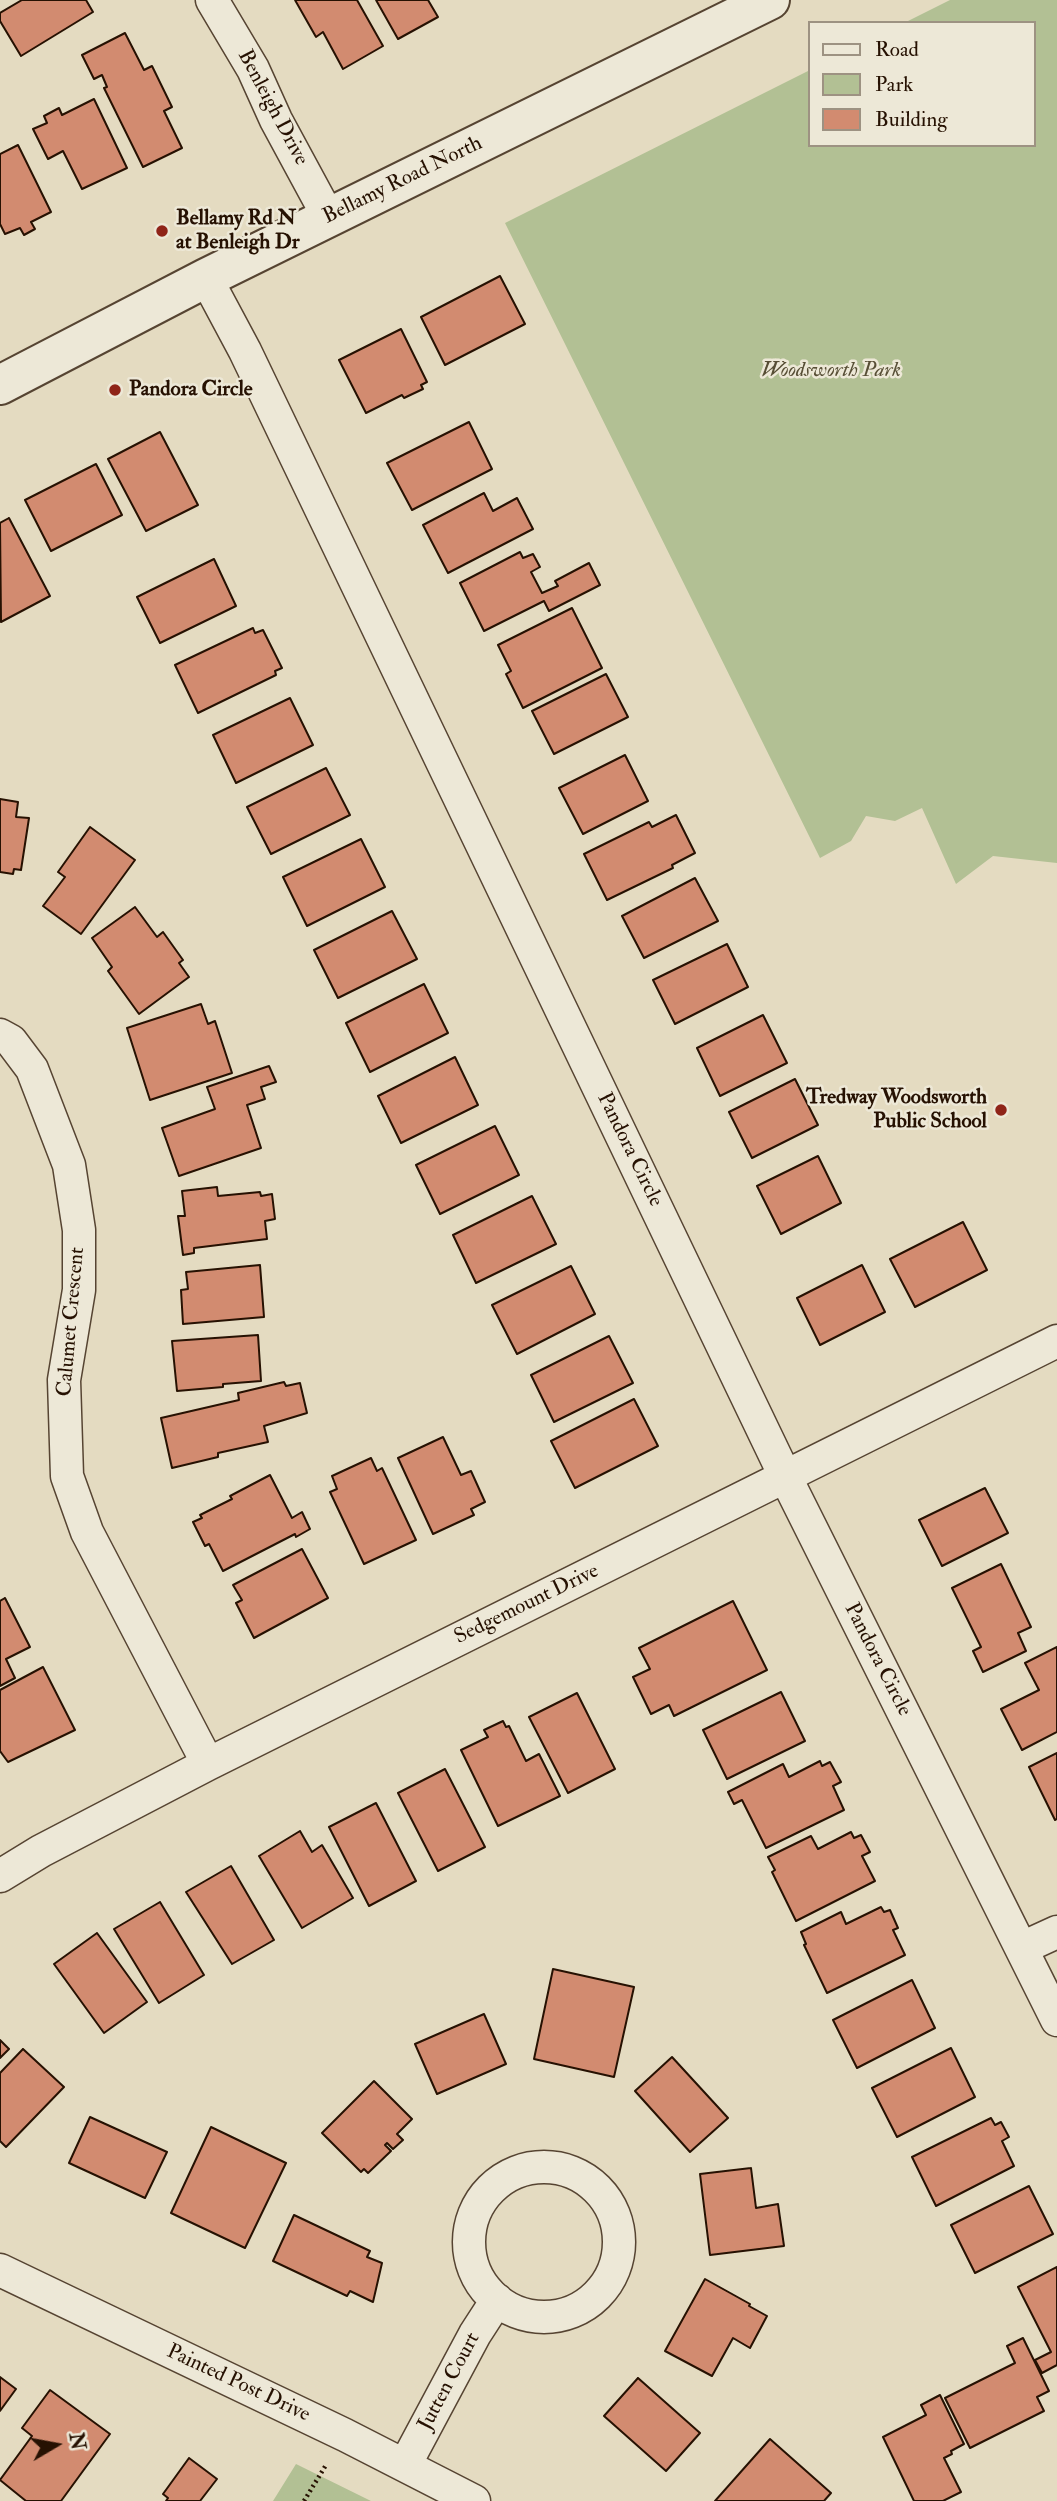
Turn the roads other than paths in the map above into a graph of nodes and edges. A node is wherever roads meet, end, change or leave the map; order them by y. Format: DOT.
graph roads {
  1 [pos="212,0"];
  2 [pos="770,0"];
  3 [pos="329,218"];
  4 [pos="206,278"];
  5 [pos="0,385"];
  6 [pos="0,1035"];
  7 [pos="1057,1341"];
  8 [pos="785,1476"];
  9 [pos="208,1764"];
  10 [pos="0,1876"];
  11 [pos="1057,1932"];
  12 [pos="1022,1948"];
  13 [pos="1057,2020"];
  14 [pos="0,2270"];
  15 [pos="497,2301"];
  16 [pos="405,2465"];
  17 [pos="474,2501"];
  1 -- 3 [label="street, Benleigh Drive"];
  2 -- 3 [label="street, Bellamy Road North"];
  3 -- 4 [label="street, Bellamy Road North"];
  4 -- 5 [label="street, Bellamy Road North"];
  4 -- 8 [label="street, Pandora Circle"];
  6 -- 9 [label="street, Calumet Crescent"];
  7 -- 8 [label="street, Sedgemount Drive"];
  8 -- 9 [label="street, Sedgemount Drive"];
  8 -- 12 [label="street, Pandora Circle"];
  9 -- 10 [label="street, Sedgemount Drive"];
  11 -- 12 [label="street"];
  12 -- 13 [label="street, Pandora Circle"];
  14 -- 16 [label="street, Painted Post Drive"];
  15 -- 15 [label="street"];
  15 -- 16 [label="street, Jutten Court"];
  16 -- 17 [label="street, Painted Post Drive"];
}
